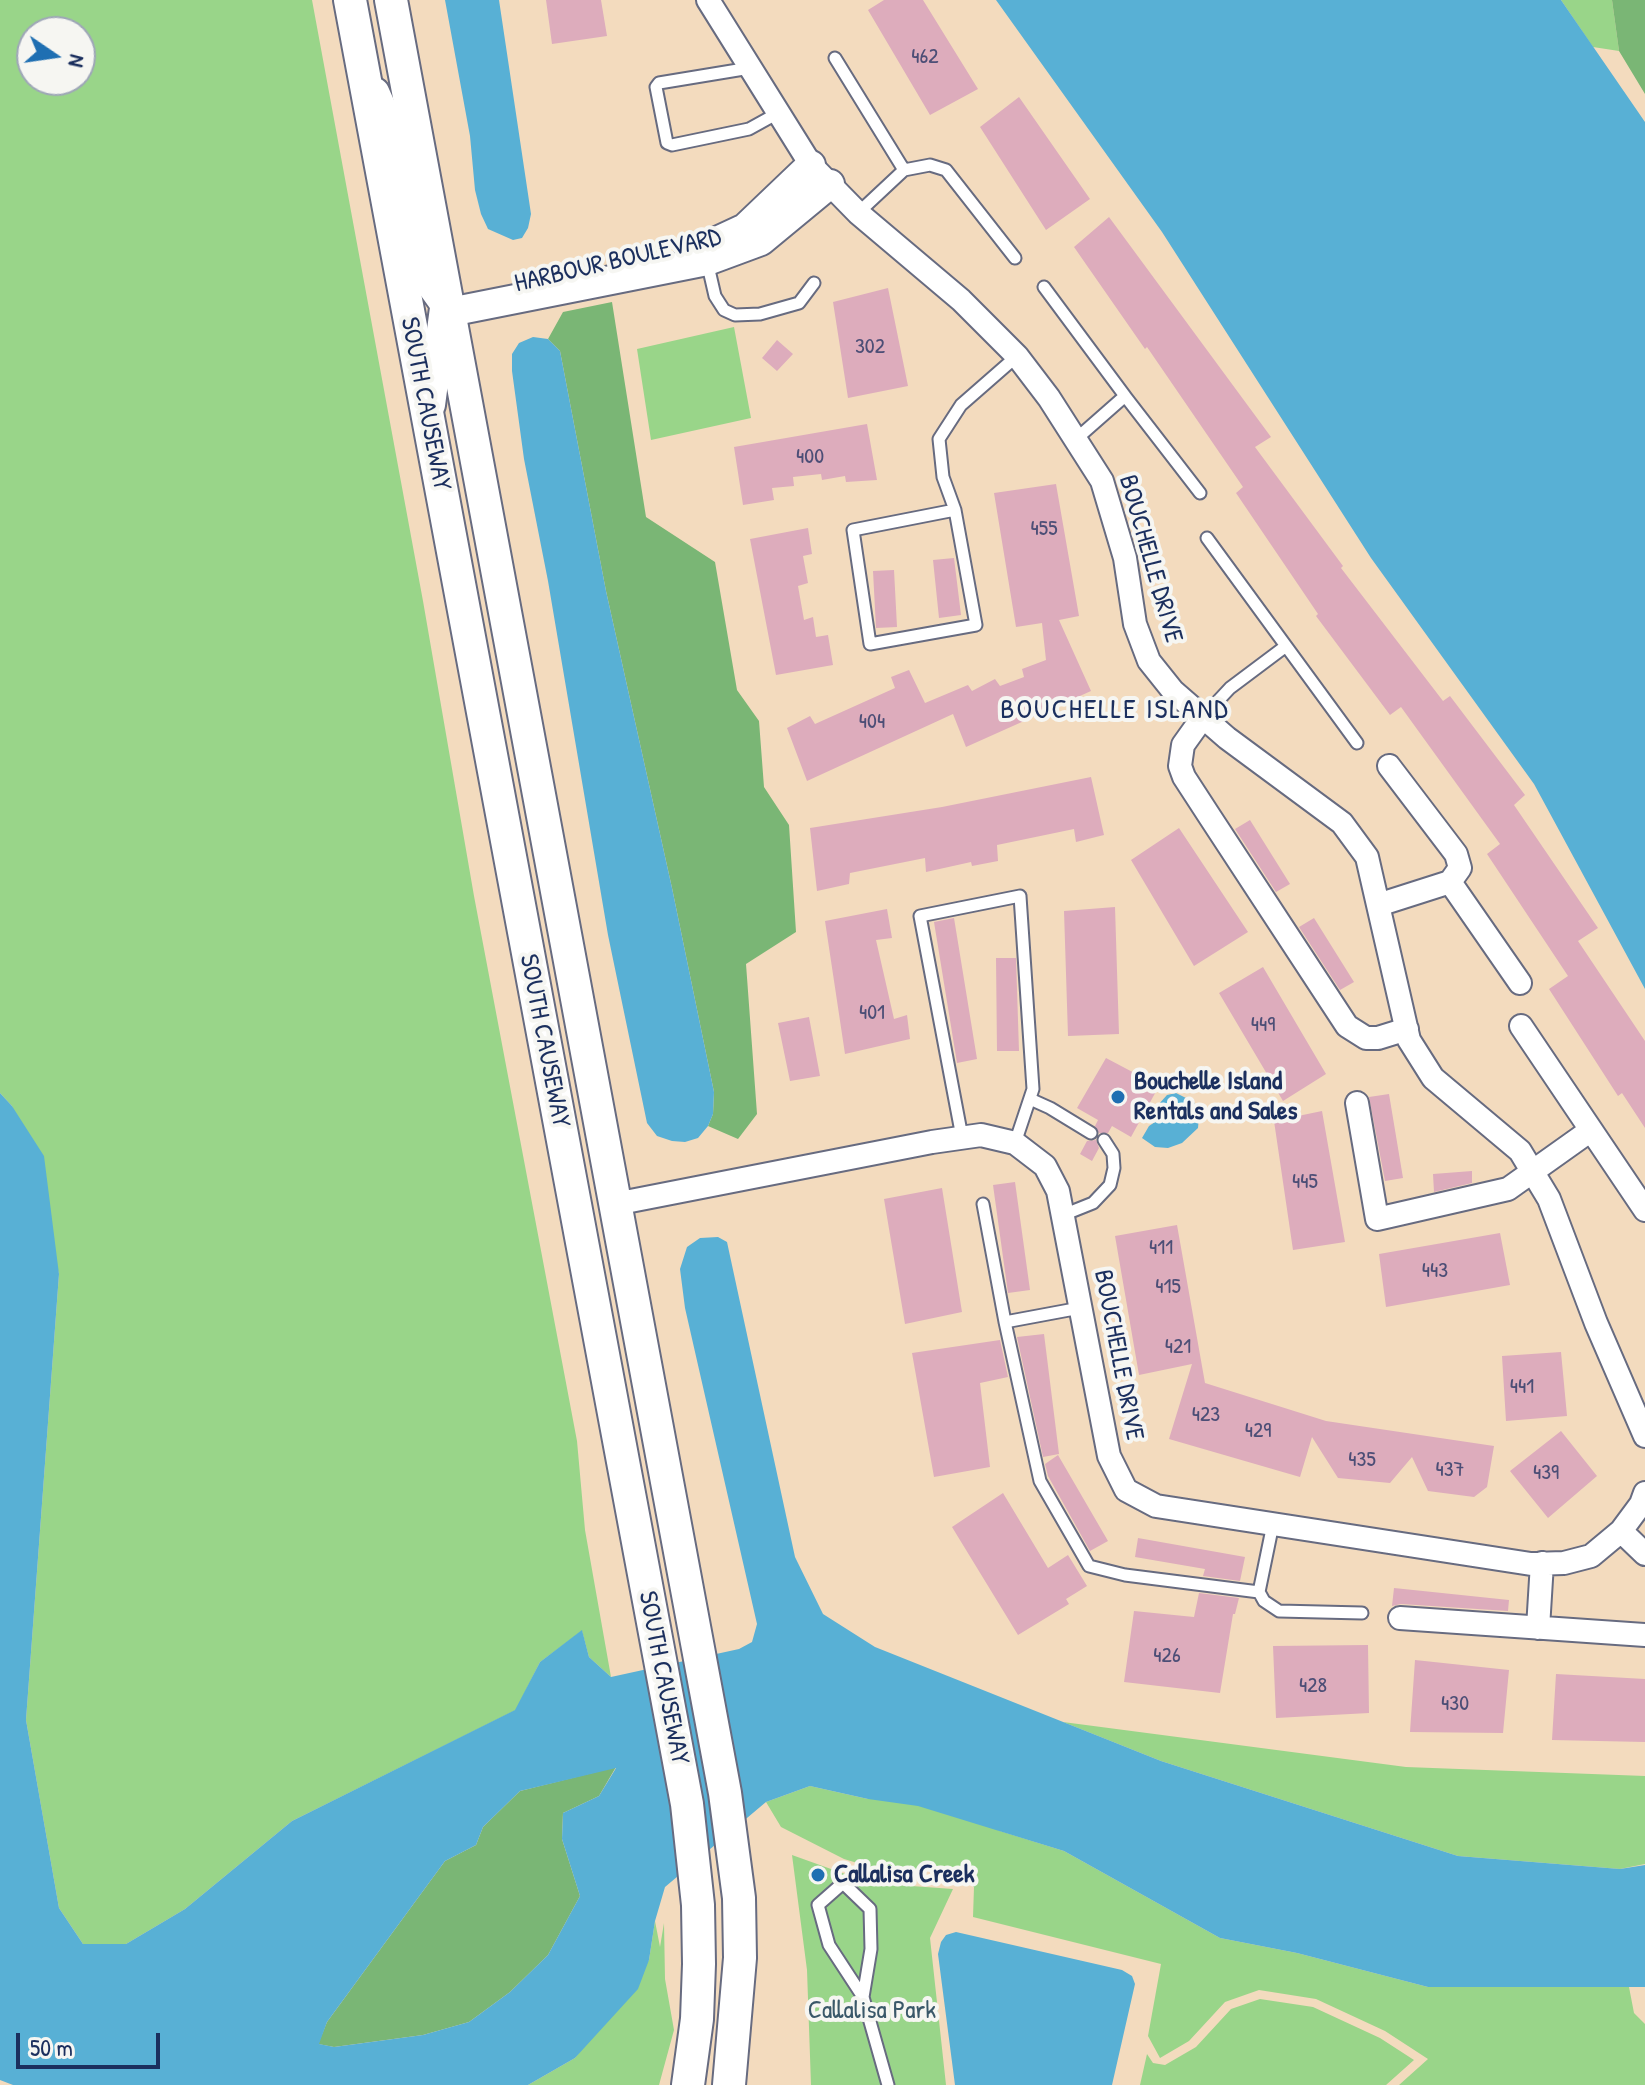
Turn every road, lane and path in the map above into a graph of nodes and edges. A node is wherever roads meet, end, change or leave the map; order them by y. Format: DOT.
graph roads {
  1 [pos="350,0"];
  2 [pos="391,0"];
  3 [pos="708,0"];
  4 [pos="361,57"];
  5 [pos="835,58"];
  6 [pos="750,68"];
  7 [pos="778,113"];
  8 [pos="904,170"];
  9 [pos="821,175"];
  10 [pos="858,213"];
  11 [pos="705,253"];
  12 [pos="1015,258"];
  13 [pos="814,283"];
  14 [pos="1044,287"];
  15 [pos="447,306"];
  16 [pos="1017,356"];
  17 [pos="1125,396"];
  18 [pos="430,429"];
  19 [pos="1075,440"];
  20 [pos="1200,493"];
  21 [pos="955,510"];
  22 [pos="1207,538"];
  23 [pos="1286,646"];
  24 [pos="1203,717"];
  25 [pos="1357,743"];
  26 [pos="1389,766"];
  27 [pos="1450,882"];
  28 [pos="1378,905"];
  29 [pos="529,960"];
  30 [pos="1520,983"];
  31 [pos="1521,1026"];
  32 [pos="1407,1029"];
  33 [pos="1030,1099"];
  34 [pos="1357,1103"];
  35 [pos="1591,1130"];
  36 [pos="1091,1133"];
  37 [pos="962,1137"];
  38 [pos="1104,1140"];
  39 [pos="1015,1143"];
  40 [pos="1533,1173"];
  41 [pos="615,1204"];
  42 [pos="983,1204"];
  43 [pos="1645,1210"];
  44 [pos="1063,1215"];
  45 [pos="1080,1308"];
  46 [pos="1005,1322"];
  47 [pos="604,1361"];
  48 [pos="1640,1411"];
  49 [pos="1645,1436"];
  50 [pos="1645,1493"];
  51 [pos="1273,1524"];
  52 [pos="1621,1531"];
  53 [pos="1645,1554"];
  54 [pos="1542,1563"];
  55 [pos="1259,1592"];
  56 [pos="1362,1613"];
  57 [pos="1400,1618"];
  58 [pos="1538,1628"];
  59 [pos="1645,1635"];
  60 [pos="863,1997"];
  61 [pos="688,2085"];
  62 [pos="729,2085"];
  63 [pos="888,2085"];
  1 -- 4 [label="main road, SOUTH CAUSEWAY"];
  2 -- 15 [label="main road, SOUTH CAUSEWAY"];
  3 -- 6 [label="street, BOUCHELLE DRIVE"];
  4 -- 15 [label="street"];
  4 -- 18 [label="main road, SOUTH CAUSEWAY"];
  5 -- 8 [label="lane"];
  6 -- 7 [label="street, BOUCHELLE DRIVE"];
  6 -- 7 [label="lane"];
  7 -- 9 [label="street, BOUCHELLE DRIVE"];
  8 -- 10 [label="lane"];
  8 -- 12 [label="lane"];
  9 -- 10 [label="street, BOUCHELLE DRIVE"];
  9 -- 11 [label="street, HARBOUR BOULEVARD"];
  10 -- 16 [label="street, BOUCHELLE DRIVE"];
  11 -- 13 [label="lane"];
  11 -- 15 [label="street, HARBOUR BOULEVARD"];
  14 -- 17 [label="lane"];
  15 -- 18 [label="street"];
  15 -- 41 [label="main road, SOUTH CAUSEWAY"];
  16 -- 19 [label="street, BOUCHELLE DRIVE"];
  16 -- 21 [label="lane"];
  17 -- 19 [label="lane"];
  17 -- 20 [label="lane"];
  18 -- 29 [label="main road, SOUTH CAUSEWAY"];
  19 -- 24 [label="street, BOUCHELLE DRIVE"];
  21 -- 21 [label="lane"];
  22 -- 23 [label="lane"];
  23 -- 24 [label="lane"];
  23 -- 25 [label="lane"];
  24 -- 28 [label="street, BOUCHELLE DRIVE"];
  24 -- 32 [label="street"];
  26 -- 27 [label="street"];
  27 -- 28 [label="street"];
  27 -- 30 [label="street"];
  28 -- 32 [label="street, BOUCHELLE DRIVE"];
  29 -- 41 [label="main road"];
  29 -- 47 [label="main road, SOUTH CAUSEWAY"];
  31 -- 35 [label="street"];
  32 -- 40 [label="street, BOUCHELLE DRIVE"];
  33 -- 36 [label="lane"];
  33 -- 37 [label="lane"];
  33 -- 39 [label="lane"];
  34 -- 40 [label="street"];
  35 -- 40 [label="street"];
  35 -- 43 [label="street"];
  37 -- 39 [label="street, BOUCHELLE DRIVE"];
  37 -- 41 [label="street, BOUCHELLE DRIVE"];
  38 -- 44 [label="lane"];
  39 -- 44 [label="street, BOUCHELLE DRIVE"];
  40 -- 48 [label="street, BOUCHELLE DRIVE"];
  41 -- 47 [label="main road"];
  41 -- 62 [label="main road, SOUTH CAUSEWAY"];
  42 -- 46 [label="lane"];
  44 -- 45 [label="street, BOUCHELLE DRIVE"];
  45 -- 46 [label="lane"];
  45 -- 51 [label="street, BOUCHELLE DRIVE"];
  46 -- 55 [label="lane"];
  47 -- 61 [label="main road, SOUTH CAUSEWAY"];
  48 -- 49 [label="street, BOUCHELLE DRIVE"];
  50 -- 52 [label="street, BOUCHELLE DRIVE"];
  51 -- 54 [label="street, BOUCHELLE DRIVE"];
  51 -- 55 [label="lane"];
  52 -- 53 [label="street"];
  52 -- 54 [label="street, BOUCHELLE DRIVE"];
  54 -- 58 [label="street"];
  55 -- 56 [label="lane"];
  57 -- 58 [label="street"];
  58 -- 59 [label="street"];
  60 -- 60 [label="lane"];
  60 -- 63 [label="lane"];
}
